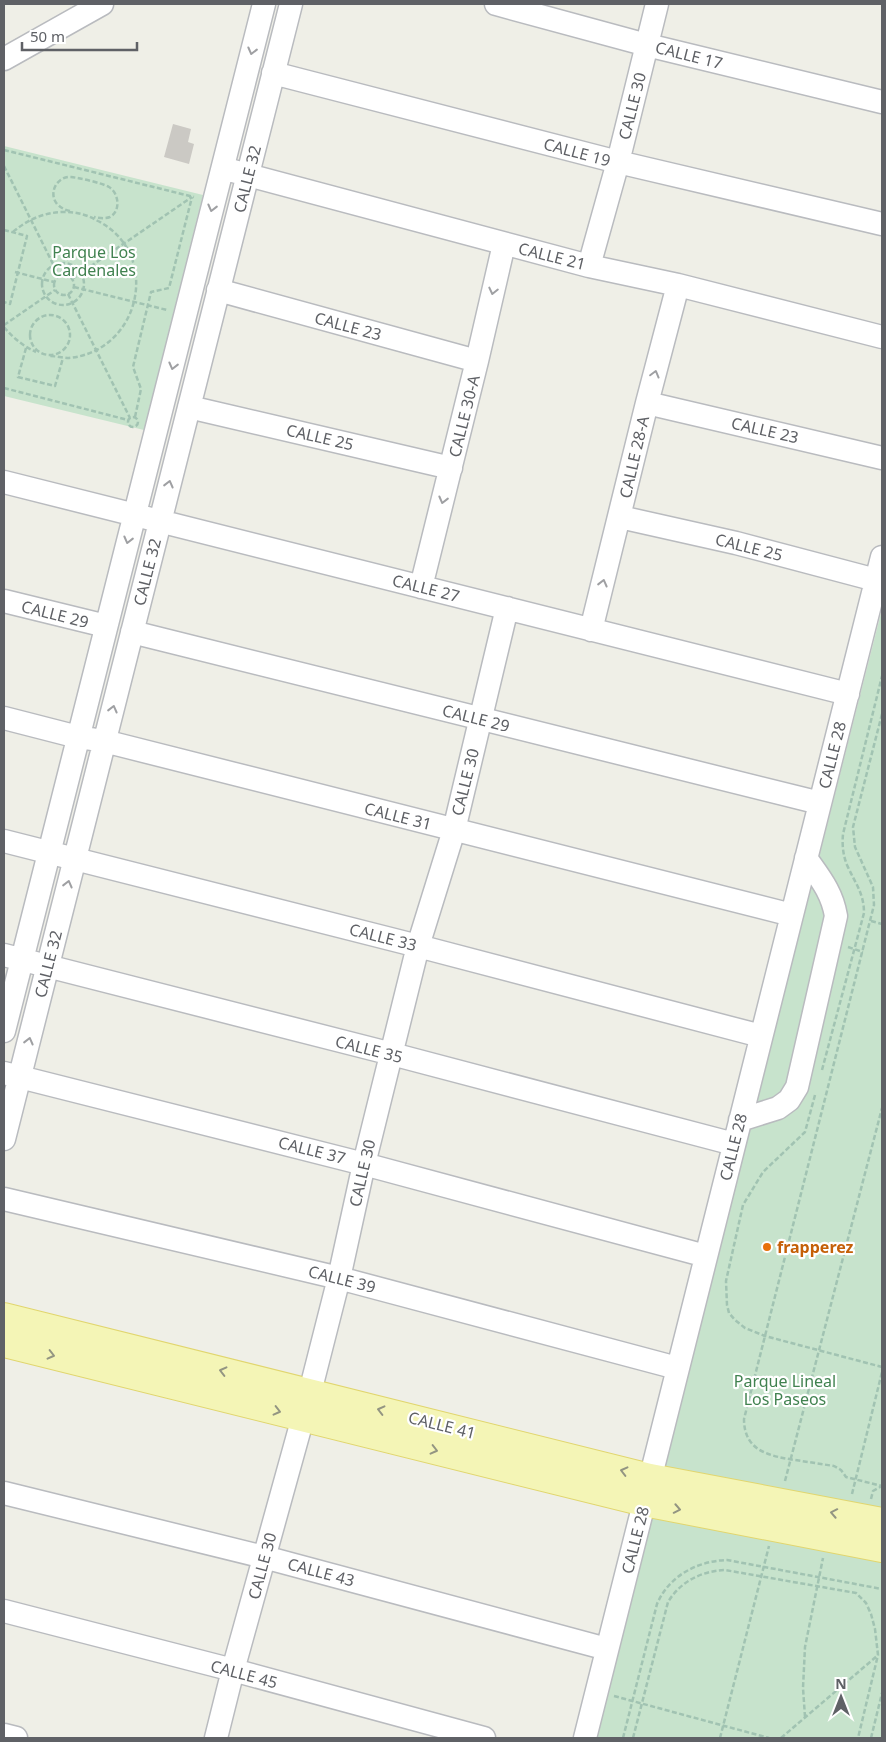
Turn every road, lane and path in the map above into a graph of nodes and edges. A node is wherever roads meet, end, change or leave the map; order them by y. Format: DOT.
graph roads {
  1 [pos="102,4"];
  2 [pos="264,4"];
  3 [pos="291,4"];
  4 [pos="496,4"];
  5 [pos="657,4"];
  6 [pos="647,45"];
  7 [pos="4,59"];
  8 [pos="273,73"];
  9 [pos="882,102"];
  10 [pos="4,150"];
  11 [pos="618,162"];
  12 [pos="4,166"];
  13 [pos="223,168"];
  14 [pos="248,175"];
  15 [pos="192,197"];
  16 [pos="72,212"];
  17 [pos="89,216"];
  18 [pos="30,220"];
  19 [pos="882,224"];
  20 [pos="4,230"];
  21 [pos="13,232"];
  22 [pos="124,244"];
  23 [pos="504,244"];
  24 [pos="54,266"];
  25 [pos="589,266"];
  26 [pos="16,273"];
  27 [pos="81,273"];
  28 [pos="59,276"];
  29 [pos="43,279"];
  30 [pos="72,279"];
  31 [pos="54,282"];
  32 [pos="678,285"];
  33 [pos="74,287"];
  34 [pos="83,289"];
  35 [pos="55,290"];
  36 [pos="218,290"];
  37 [pos="68,294"];
  38 [pos="47,296"];
  39 [pos="4,302"];
  40 [pos="134,302"];
  41 [pos="72,303"];
  42 [pos="148,305"];
  43 [pos="171,311"];
  44 [pos="4,326"];
  45 [pos="882,337"];
  46 [pos="26,348"];
  47 [pos="96,350"];
  48 [pos="42,354"];
  49 [pos="50,356"];
  50 [pos="63,357"];
  51 [pos="477,361"];
  52 [pos="4,388"];
  53 [pos="647,404"];
  54 [pos="189,407"];
  55 [pos="134,418"];
  56 [pos="129,419"];
  57 [pos="882,458"];
  58 [pos="451,468"];
  59 [pos="4,482"];
  60 [pos="135,514"];
  61 [pos="620,516"];
  62 [pos="160,521"];
  63 [pos="882,556"];
  64 [pos="876,580"];
  65 [pos="421,587"];
  66 [pos="4,602"];
  67 [pos="508,608"];
  68 [pos="106,626"];
  69 [pos="592,630"];
  70 [pos="132,632"];
  71 [pos="882,676"];
  72 [pos="848,694"];
  73 [pos="882,714"];
  74 [pos="4,718"];
  75 [pos="481,719"];
  76 [pos="78,737"];
  77 [pos="104,741"];
  78 [pos="820,803"];
  79 [pos="454,830"];
  80 [pos="4,841"];
  81 [pos="49,853"];
  82 [pos="806,858"];
  83 [pos="75,859"];
  84 [pos="792,915"];
  85 [pos="871,922"];
  86 [pos="882,924"];
  87 [pos="418,946"];
  88 [pos="854,948"];
  89 [pos="864,952"];
  90 [pos="13,958"];
  91 [pos="47,966"];
  92 [pos="4,1030"];
  93 [pos="761,1036"];
  94 [pos="392,1054"];
  95 [pos="821,1074"];
  96 [pos="12,1075"];
  97 [pos="816,1093"];
  98 [pos="882,1108"];
  99 [pos="740,1120"];
  100 [pos="4,1140"];
  101 [pos="734,1144"];
  102 [pos="364,1164"];
  103 [pos="4,1199"];
  104 [pos="706,1256"];
  105 [pos="339,1278"];
  106 [pos="4,1317"];
  107 [pos="765,1336"];
  108 [pos="4,1343"];
  109 [pos="819,1350"];
  110 [pos="882,1367"];
  111 [pos="677,1368"];
  112 [pos="882,1372"];
  113 [pos="306,1405"];
  114 [pos="791,1459"];
  115 [pos="855,1480"];
  116 [pos="882,1486"];
  117 [pos="783,1489"];
  118 [pos="647,1490"];
  119 [pos="4,1493"];
  120 [pos="851,1498"];
  121 [pos="882,1522"];
  122 [pos="771,1538"];
  123 [pos="882,1548"];
  124 [pos="824,1554"];
  125 [pos="264,1557"];
  126 [pos="764,1566"];
  127 [pos="761,1576"];
  128 [pos="819,1577"];
  129 [pos="817,1586"];
  130 [pos="882,1589"];
  131 [pos="4,1611"];
  132 [pos="608,1648"];
  133 [pos="878,1655"];
  134 [pos="233,1670"];
  135 [pos="882,1693"];
  136 [pos="607,1694"];
  137 [pos="633,1700"];
  138 [pos="642,1703"];
  139 [pos="805,1717"];
  140 [pos="723,1726"];
  141 [pos="4,1735"];
  142 [pos="16,1738"];
  143 [pos="216,1738"];
  144 [pos="484,1738"];
  145 [pos="585,1738"];
  146 [pos="623,1738"];
  147 [pos="633,1738"];
  148 [pos="720,1738"];
  149 [pos="769,1738"];
  150 [pos="781,1738"];
  151 [pos="858,1738"];
  152 [pos="871,1738"];
  1 -- 7 [label="street"];
  2 -- 13 [label="street, CALLE 32, one-way"];
  3 -- 8 [label="street, CALLE 32"];
  4 -- 6 [label="street, CALLE 17"];
  5 -- 6 [label="street, CALLE 30"];
  6 -- 9 [label="street, CALLE 17"];
  6 -- 11 [label="street, CALLE 30"];
  8 -- 11 [label="street, CALLE 19"];
  8 -- 14 [label="street, CALLE 32"];
  10 -- 15 [label="path"];
  11 -- 19 [label="street, CALLE 19"];
  11 -- 25 [label="street, CALLE 30"];
  12 -- 18 [label="path"];
  13 -- 14 [label="street, CALLE 21"];
  13 -- 60 [label="street, CALLE 32, one-way"];
  14 -- 23 [label="street, CALLE 21"];
  14 -- 36 [label="street, CALLE 32"];
  15 -- 22 [label="path"];
  15 -- 42 [label="path"];
  16 -- 17 [label="path"];
  16 -- 17 [label="path"];
  16 -- 18 [label="path"];
  17 -- 22 [label="path"];
  18 -- 21 [label="path"];
  18 -- 24 [label="path"];
  20 -- 21 [label="path"];
  21 -- 26 [label="path"];
  22 -- 27 [label="path"];
  22 -- 40 [label="path"];
  23 -- 25 [label="street, CALLE 21"];
  23 -- 51 [label="street, CALLE 30-A, one-way"];
  24 -- 27 [label="path"];
  24 -- 28 [label="path"];
  24 -- 29 [label="path"];
  25 -- 32 [label="street, CALLE 21"];
  26 -- 29 [label="path"];
  26 -- 39 [label="path"];
  27 -- 30 [label="path"];
  27 -- 34 [label="path"];
  28 -- 30 [label="path"];
  28 -- 31 [label="path"];
  29 -- 31 [label="path"];
  29 -- 38 [label="path"];
  30 -- 33 [label="path"];
  31 -- 35 [label="path"];
  32 -- 45 [label="street, CALLE 21"];
  53 -- 32 [label="street, CALLE 28-A, one-way"];
  33 -- 34 [label="path"];
  33 -- 37 [label="path"];
  34 -- 40 [label="path"];
  34 -- 41 [label="path"];
  35 -- 37 [label="path"];
  35 -- 38 [label="path"];
  36 -- 51 [label="street, CALLE 23"];
  36 -- 54 [label="street, CALLE 32"];
  37 -- 41 [label="path"];
  38 -- 41 [label="path"];
  38 -- 44 [label="path"];
  40 -- 42 [label="path"];
  40 -- 47 [label="path"];
  41 -- 47 [label="path"];
  42 -- 43 [label="path"];
  42 -- 55 [label="path"];
  44 -- 46 [label="path"];
  46 -- 48 [label="path"];
  46 -- 50 [label="path"];
  47 -- 50 [label="path"];
  47 -- 56 [label="path"];
  48 -- 49 [label="path"];
  48 -- 49 [label="path"];
  49 -- 50 [label="path"];
  51 -- 58 [label="street, CALLE 30-A"];
  52 -- 56 [label="path"];
  53 -- 57 [label="street, CALLE 23"];
  53 -- 61 [label="street, CALLE 28-A"];
  54 -- 58 [label="street, CALLE 25"];
  62 -- 54 [label="street, CALLE 32, one-way"];
  55 -- 56 [label="path"];
  55 -- 56 [label="path"];
  58 -- 65 [label="street, CALLE 30-A, one-way"];
  59 -- 60 [label="street, CALLE 27"];
  60 -- 62 [label="street, CALLE 27"];
  60 -- 68 [label="street, CALLE 32, one-way"];
  61 -- 64 [label="street, CALLE 25"];
  69 -- 61 [label="street, CALLE 28-A, one-way"];
  62 -- 65 [label="street, CALLE 27"];
  62 -- 70 [label="street, CALLE 32"];
  63 -- 64 [label="street, CALLE 28"];
  64 -- 72 [label="street, CALLE 28"];
  65 -- 67 [label="street, CALLE 27"];
  66 -- 68 [label="street, CALLE 29"];
  67 -- 69 [label="street, CALLE 27"];
  67 -- 75 [label="street, CALLE 30"];
  68 -- 76 [label="street, CALLE 32"];
  69 -- 72 [label="street, CALLE 27"];
  70 -- 75 [label="street, CALLE 29"];
  77 -- 70 [label="street, CALLE 32, one-way"];
  71 -- 88 [label="path"];
  72 -- 78 [label="street, CALLE 28"];
  73 -- 85 [label="path"];
  74 -- 76 [label="street, CALLE 31"];
  75 -- 78 [label="street, CALLE 29"];
  75 -- 79 [label="street, CALLE 30"];
  76 -- 77 [label="street, CALLE 31"];
  76 -- 81 [label="street, CALLE 32"];
  77 -- 79 [label="street, CALLE 31"];
  77 -- 83 [label="street, CALLE 32"];
  78 -- 82 [label="street, CALLE 28"];
  79 -- 84 [label="street, CALLE 31"];
  79 -- 87 [label="street, CALLE 30"];
  80 -- 81 [label="street, CALLE 33"];
  81 -- 83 [label="street, CALLE 33"];
  81 -- 90 [label="street, CALLE 32"];
  82 -- 84 [label="street, CALLE 28"];
  82 -- 99 [label="street"];
  83 -- 87 [label="street, CALLE 33"];
  91 -- 83 [label="street, CALLE 32, one-way"];
  84 -- 93 [label="street, CALLE 28"];
  85 -- 86 [label="path"];
  85 -- 89 [label="path"];
  87 -- 93 [label="street, CALLE 33"];
  87 -- 94 [label="street, CALLE 30"];
  88 -- 89 [label="path"];
  88 -- 95 [label="path"];
  89 -- 107 [label="path"];
  90 -- 91 [label="street, CALLE 35"];
  90 -- 92 [label="street, CALLE 32"];
  91 -- 94 [label="street, CALLE 35"];
  96 -- 91 [label="street, CALLE 32, one-way"];
  93 -- 99 [label="street, CALLE 28"];
  94 -- 101 [label="street, CALLE 35"];
  94 -- 102 [label="street, CALLE 30"];
  96 -- 100 [label="street, CALLE 32"];
  96 -- 102 [label="street, CALLE 37"];
  97 -- 107 [label="path"];
  98 -- 109 [label="path"];
  99 -- 101 [label="street, CALLE 28"];
  101 -- 104 [label="street, CALLE 28"];
  102 -- 104 [label="street, CALLE 37"];
  102 -- 105 [label="street, CALLE 30"];
  103 -- 105 [label="street, CALLE 39"];
  104 -- 111 [label="street, CALLE 28"];
  105 -- 111 [label="street, CALLE 39"];
  105 -- 113 [label="street, CALLE 30"];
  113 -- 106 [label="main road, CALLE 41, one-way"];
  107 -- 109 [label="path"];
  107 -- 114 [label="path"];
  108 -- 113 [label="main road, CALLE 41, one-way"];
  109 -- 110 [label="path"];
  109 -- 114 [label="path"];
  111 -- 118 [label="street, CALLE 28"];
  112 -- 115 [label="path"];
  113 -- 118 [label="main road, CALLE 41"];
  113 -- 125 [label="street, CALLE 30"];
  114 -- 115 [label="path"];
  114 -- 117 [label="path"];
  115 -- 116 [label="path"];
  115 -- 120 [label="path"];
  121 -- 118 [label="main road, CALLE 41, one-way"];
  118 -- 123 [label="main road, CALLE 41, one-way"];
  118 -- 132 [label="street, CALLE 28"];
  119 -- 125 [label="street, CALLE 43"];
  122 -- 126 [label="path"];
  124 -- 128 [label="path"];
  125 -- 132 [label="street, CALLE 43"];
  125 -- 134 [label="street, CALLE 30"];
  126 -- 127 [label="path"];
  126 -- 128 [label="path"];
  126 -- 137 [label="path"];
  127 -- 129 [label="path"];
  127 -- 138 [label="path"];
  127 -- 140 [label="path"];
  128 -- 129 [label="path"];
  128 -- 130 [label="path"];
  129 -- 133 [label="path"];
  129 -- 139 [label="path"];
  131 -- 134 [label="street, CALLE 45"];
  132 -- 145 [label="street, CALLE 28"];
  133 -- 139 [label="path"];
  133 -- 151 [label="path"];
  134 -- 143 [label="street, CALLE 30"];
  134 -- 144 [label="street, CALLE 45"];
  135 -- 152 [label="path"];
  136 -- 137 [label="path"];
  137 -- 138 [label="path"];
  137 -- 146 [label="path"];
  138 -- 140 [label="path"];
  138 -- 147 [label="path"];
  139 -- 150 [label="path"];
  140 -- 148 [label="path"];
  140 -- 149 [label="path"];
  141 -- 142 [label="street"];
}
